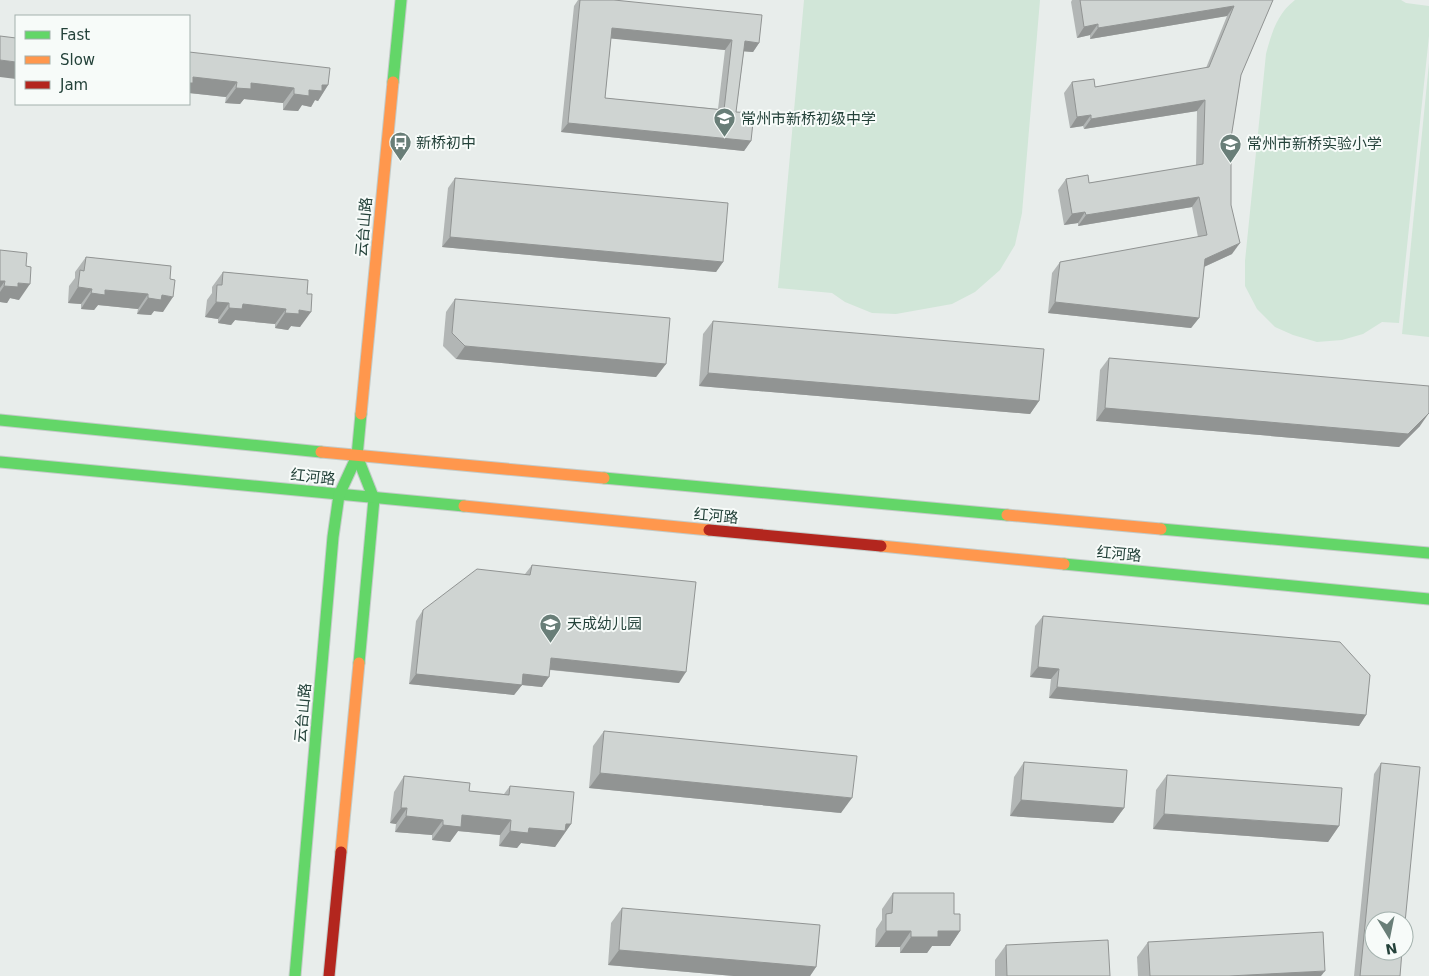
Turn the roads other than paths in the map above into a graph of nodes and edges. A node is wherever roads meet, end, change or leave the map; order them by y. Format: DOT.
graph roads {
  1 [pos="401,0"];
  2 [pos="0,420"];
  3 [pos="357,456"];
  4 [pos="0,462"];
  5 [pos="339,495"];
  6 [pos="374,498"];
  7 [pos="1429,553"];
  8 [pos="1429,599"];
  9 [pos="295,976"];
  10 [pos="329,976"];
  1 -- 3 [label="street, 云台山路"];
  2 -- 3 [label="street, 红河路"];
  3 -- 5 [label="street, 云台山路"];
  3 -- 6 [label="street, 云台山路"];
  3 -- 7 [label="street, 红河路"];
  4 -- 5 [label="street, 红河路"];
  5 -- 6 [label="street, 红河路"];
  5 -- 9 [label="street, 云台山路"];
  6 -- 8 [label="street, 红河路"];
  6 -- 10 [label="street, 云台山路"];
}
